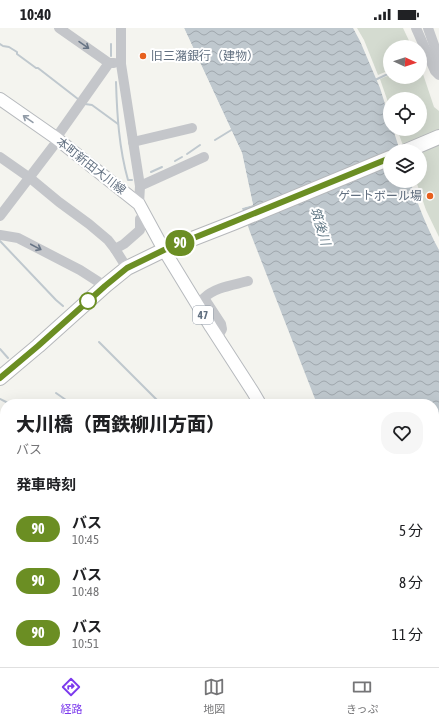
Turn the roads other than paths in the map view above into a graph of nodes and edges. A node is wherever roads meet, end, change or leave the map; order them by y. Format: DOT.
graph roads {
  1 [pos="59,28"];
  2 [pos="121,28"];
  3 [pos="416,28"];
  4 [pos="428,29"];
  5 [pos="439,42"];
  6 [pos="109,63"];
  7 [pos="121,64"];
  8 [pos="439,69"];
  9 [pos="439,75"];
  10 [pos="0,99"];
  11 [pos="192,128"];
  12 [pos="439,137"];
  13 [pos="57,139"];
  14 [pos="133,142"];
  15 [pos="422,144"];
  16 [pos="0,157"];
  17 [pos="204,157"];
  18 [pos="383,161"];
  19 [pos="30,178"];
  20 [pos="140,186"];
  21 [pos="139,204"];
  22 [pos="144,215"];
  23 [pos="0,216"];
  24 [pos="0,235"];
  25 [pos="115,249"];
  26 [pos="164,250"];
  27 [pos="127,268"];
  28 [pos="248,281"];
  29 [pos="105,286"];
  30 [pos="217,338"];
  31 [pos="0,378"];
  32 [pos="257,399"];
  1 -- 6 [label="street, one-way"];
  2 -- 7 [label="street"];
  3 -- 9 [label="street"];
  4 -- 5 [label="street"];
  4 -- 8 [label="street"];
  6 -- 7 [label="street"];
  6 -- 13 [label="street"];
  7 -- 14 [label="street"];
  13 -- 10 [label="main road, 本町新田大川線, one-way"];
  11 -- 14 [label="street"];
  12 -- 15 [label="highway"];
  13 -- 19 [label="street"];
  13 -- 21 [label="main road, 本町新田大川線"];
  14 -- 20 [label="street"];
  16 -- 19 [label="street"];
  17 -- 20 [label="street"];
  18 -- 26 [label="highway"];
  19 -- 23 [label="street"];
  19 -- 25 [label="street"];
  20 -- 21 [label="street"];
  21 -- 22 [label="main road, 本町新田大川線"];
  22 -- 25 [label="street"];
  22 -- 26 [label="main road, 本町新田大川線"];
  24 -- 29 [label="street, one-way"];
  25 -- 27 [label="street"];
  26 -- 27 [label="highway"];
  26 -- 30 [label="main road, 47"];
  27 -- 29 [label="highway"];
  28 -- 30 [label="street"];
  29 -- 31 [label="highway"];
  30 -- 32 [label="main road, 47"];
}
